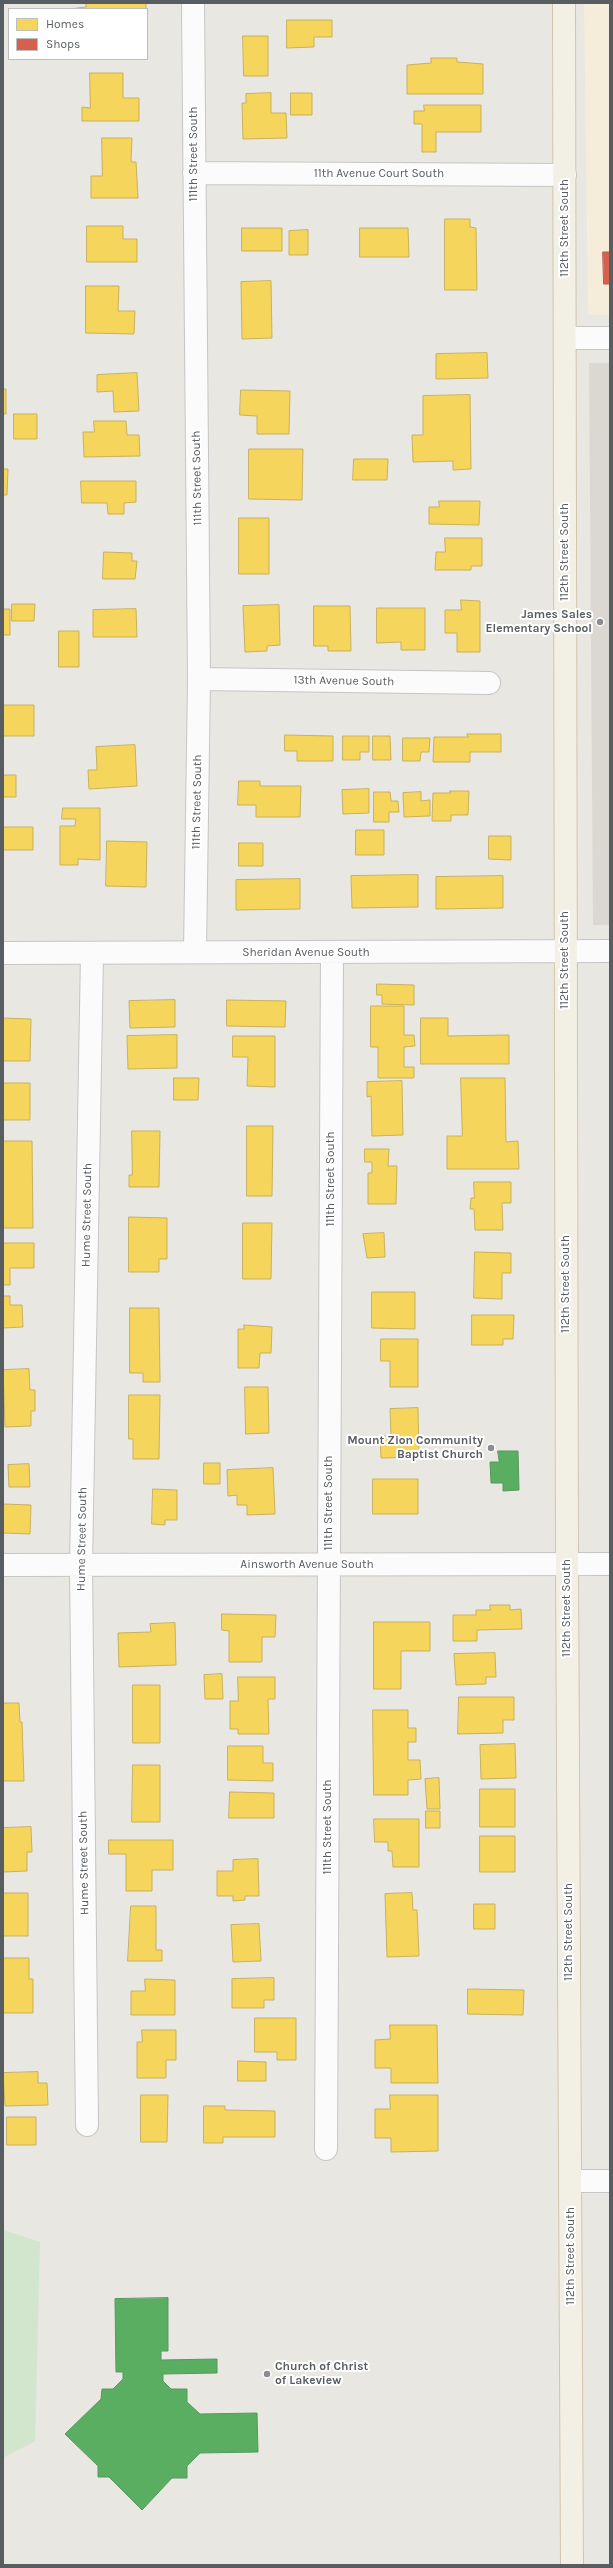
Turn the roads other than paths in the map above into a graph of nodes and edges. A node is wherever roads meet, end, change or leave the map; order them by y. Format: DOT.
graph roads {
  1 [pos="193,3"];
  2 [pos="564,3"];
  3 [pos="194,173"];
  4 [pos="565,175"];
  5 [pos="566,338"];
  6 [pos="610,338"];
  7 [pos="199,679"];
  8 [pos="489,683"];
  9 [pos="610,951"];
  10 [pos="196,952"];
  11 [pos="565,952"];
  12 [pos="3,953"];
  13 [pos="332,953"];
  14 [pos="92,954"];
  15 [pos="82,1564"];
  16 [pos="567,1564"];
  17 [pos="610,1564"];
  18 [pos="3,1565"];
  19 [pos="329,1566"];
  20 [pos="86,2125"];
  21 [pos="326,2149"];
  22 [pos="610,2180"];
  23 [pos="571,2181"];
  24 [pos="572,2565"];
  1 -- 3 [label="street, 111th Street South"];
  2 -- 4 [label="main road, 112th Street South"];
  3 -- 4 [label="street, 11th Avenue Court South"];
  3 -- 7 [label="street, 111th Street South"];
  4 -- 5 [label="main road, 112th Street South"];
  5 -- 6 [label="street"];
  5 -- 11 [label="main road, 112th Street South"];
  7 -- 8 [label="street, 13th Avenue South"];
  7 -- 10 [label="street, 111th Street South"];
  9 -- 11 [label="street, Sheridan Avenue South"];
  10 -- 13 [label="street, Sheridan Avenue South"];
  10 -- 14 [label="street, Sheridan Avenue South"];
  11 -- 13 [label="street, Sheridan Avenue South"];
  11 -- 16 [label="main road, 112th Street South"];
  12 -- 14 [label="street, Sheridan Avenue South"];
  13 -- 19 [label="street, 111th Street South"];
  14 -- 15 [label="street, Hume Street South"];
  15 -- 18 [label="street, Ainsworth Avenue South"];
  15 -- 19 [label="street, Ainsworth Avenue South"];
  15 -- 20 [label="street, Hume Street South"];
  16 -- 17 [label="street, Ainsworth Avenue South"];
  16 -- 19 [label="street, Ainsworth Avenue South"];
  16 -- 23 [label="main road, 112th Street South"];
  19 -- 21 [label="street, 111th Street South"];
  22 -- 23 [label="street"];
  23 -- 24 [label="main road, 112th Street South"];
}
